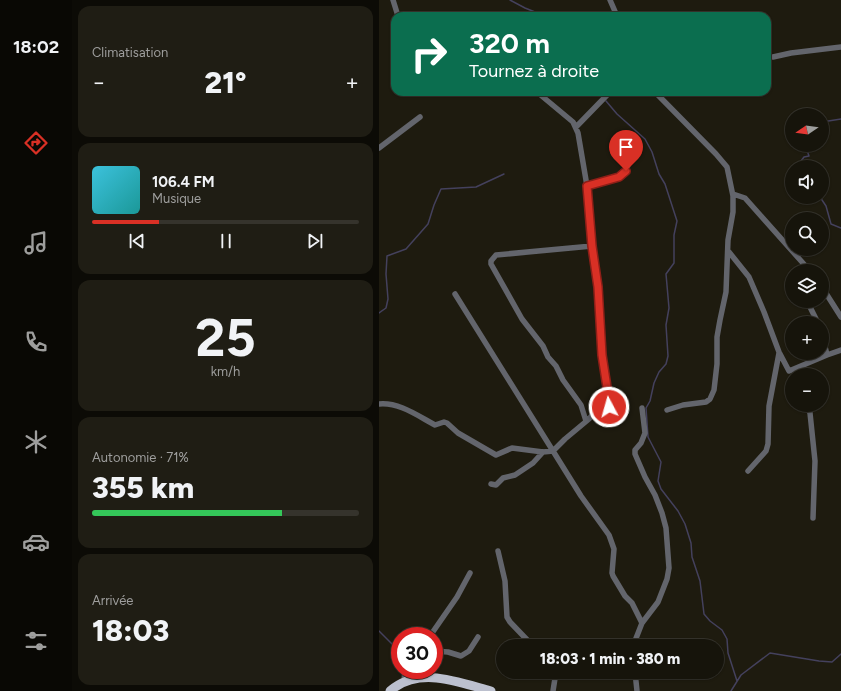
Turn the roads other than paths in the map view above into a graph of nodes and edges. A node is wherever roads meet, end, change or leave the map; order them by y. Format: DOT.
graph roads {
  1 [pos="393,0"];
  2 [pos="610,0"];
  3 [pos="397,12"];
  4 [pos="615,12"];
  5 [pos="841,47"];
  6 [pos="773,57"];
  7 [pos="542,96"];
  8 [pos="606,96"];
  9 [pos="659,96"];
  10 [pos="419,116"];
  11 [pos="575,127"];
  12 [pos="379,148"];
  13 [pos="629,151"];
  14 [pos="587,186"];
  15 [pos="733,194"];
  16 [pos="592,246"];
  17 [pos="729,252"];
  18 [pos="804,264"];
  19 [pos="455,294"];
  20 [pos="829,298"];
  21 [pos="841,317"];
  22 [pos="841,350"];
  23 [pos="779,352"];
  24 [pos="829,354"];
  25 [pos="818,360"];
  26 [pos="788,368"];
  27 [pos="802,368"];
  28 [pos="379,404"];
  29 [pos="642,408"];
  30 [pos="667,410"];
  31 [pos="810,412"];
  32 [pos="586,421"];
  33 [pos="553,451"];
  34 [pos="543,452"];
  35 [pos="748,471"];
  36 [pos="491,484"];
  37 [pos="813,518"];
  38 [pos="498,551"];
  39 [pos="470,573"];
  40 [pos="642,623"];
  41 [pos="436,627"];
  42 [pos="478,637"];
  43 [pos="526,639"];
  44 [pos="636,639"];
  45 [pos="443,652"];
  46 [pos="555,679"];
  47 [pos="636,679"];
  48 [pos="404,681"];
  49 [pos="390,691"];
  50 [pos="491,691"];
  51 [pos="553,691"];
  52 [pos="637,691"];
  1 -- 3 [label="street"];
  2 -- 4 [label="street"];
  5 -- 6 [label="street"];
  7 -- 11 [label="street"];
  8 -- 11 [label="street"];
  9 -- 15 [label="street"];
  10 -- 12 [label="street"];
  11 -- 14 [label="street"];
  13 -- 14 [label="street"];
  14 -- 16 [label="street"];
  15 -- 17 [label="street"];
  15 -- 18 [label="street"];
  16 -- 32 [label="street"];
  16 -- 32 [label="street"];
  17 -- 23 [label="street"];
  17 -- 30 [label="street"];
  19 -- 33 [label="street"];
  20 -- 21 [label="street"];
  22 -- 24 [label="street"];
  23 -- 26 [label="street"];
  23 -- 35 [label="street"];
  25 -- 27 [label="street"];
  28 -- 34 [label="street"];
  29 -- 40 [label="street"];
  31 -- 37 [label="street"];
  32 -- 33 [label="street"];
  33 -- 34 [label="street"];
  33 -- 40 [label="street"];
  34 -- 36 [label="street"];
  38 -- 43 [label="street"];
  39 -- 41 [label="street"];
  40 -- 44 [label="street"];
  42 -- 45 [label="street"];
  46 -- 51 [label="street"];
  47 -- 52 [label="street"];
  48 -- 49 [label="highway"];
  48 -- 50 [label="highway"];
}
